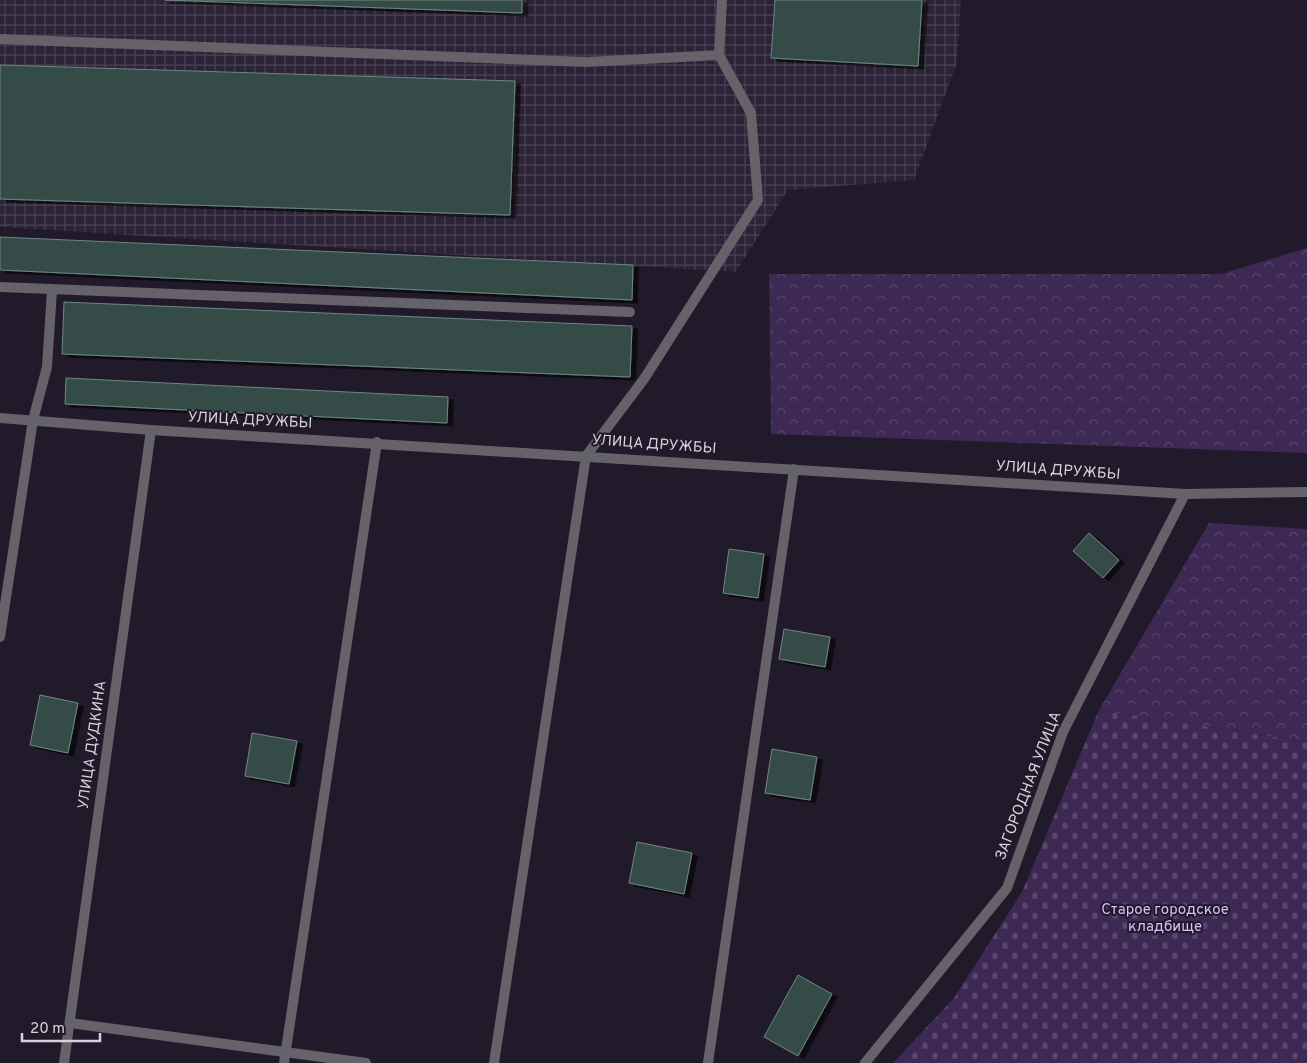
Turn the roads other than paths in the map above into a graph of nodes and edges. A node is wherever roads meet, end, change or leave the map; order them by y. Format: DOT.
graph roads {
  1 [pos="722,0"];
  2 [pos="0,39"];
  3 [pos="720,55"];
  4 [pos="0,287"];
  5 [pos="52,290"];
  6 [pos="630,312"];
  7 [pos="0,418"];
  8 [pos="33,420"];
  9 [pos="151,430"];
  10 [pos="377,442"];
  11 [pos="586,456"];
  12 [pos="794,469"];
  13 [pos="1307,492"];
  14 [pos="1185,494"];
  15 [pos="0,637"];
  16 [pos="70,1023"];
  17 [pos="285,1052"];
  18 [pos="64,1063"];
  19 [pos="284,1063"];
  20 [pos="366,1063"];
  21 [pos="494,1063"];
  22 [pos="708,1063"];
  23 [pos="865,1063"];
  1 -- 3 [label="street"];
  2 -- 3 [label="street"];
  3 -- 11 [label="street"];
  4 -- 5 [label="street"];
  5 -- 6 [label="street"];
  5 -- 8 [label="street"];
  7 -- 8 [label="street, УЛИЦА ДРУЖБЫ"];
  8 -- 9 [label="street, УЛИЦА ДРУЖБЫ"];
  8 -- 15 [label="street"];
  9 -- 10 [label="street, УЛИЦА ДРУЖБЫ"];
  9 -- 16 [label="street, УЛИЦА ДУДКИНА"];
  10 -- 11 [label="street, УЛИЦА ДРУЖБЫ"];
  10 -- 17 [label="street"];
  11 -- 12 [label="street, УЛИЦА ДРУЖБЫ"];
  11 -- 21 [label="street"];
  12 -- 14 [label="street, УЛИЦА ДРУЖБЫ"];
  12 -- 22 [label="street"];
  13 -- 14 [label="street, УЛИЦА ДРУЖБЫ"];
  14 -- 23 [label="street, ЗАГОРОДНАЯ УЛИЦА"];
  16 -- 17 [label="street"];
  16 -- 18 [label="street, УЛИЦА ДУДКИНА"];
  17 -- 19 [label="street"];
  17 -- 20 [label="street"];
}
